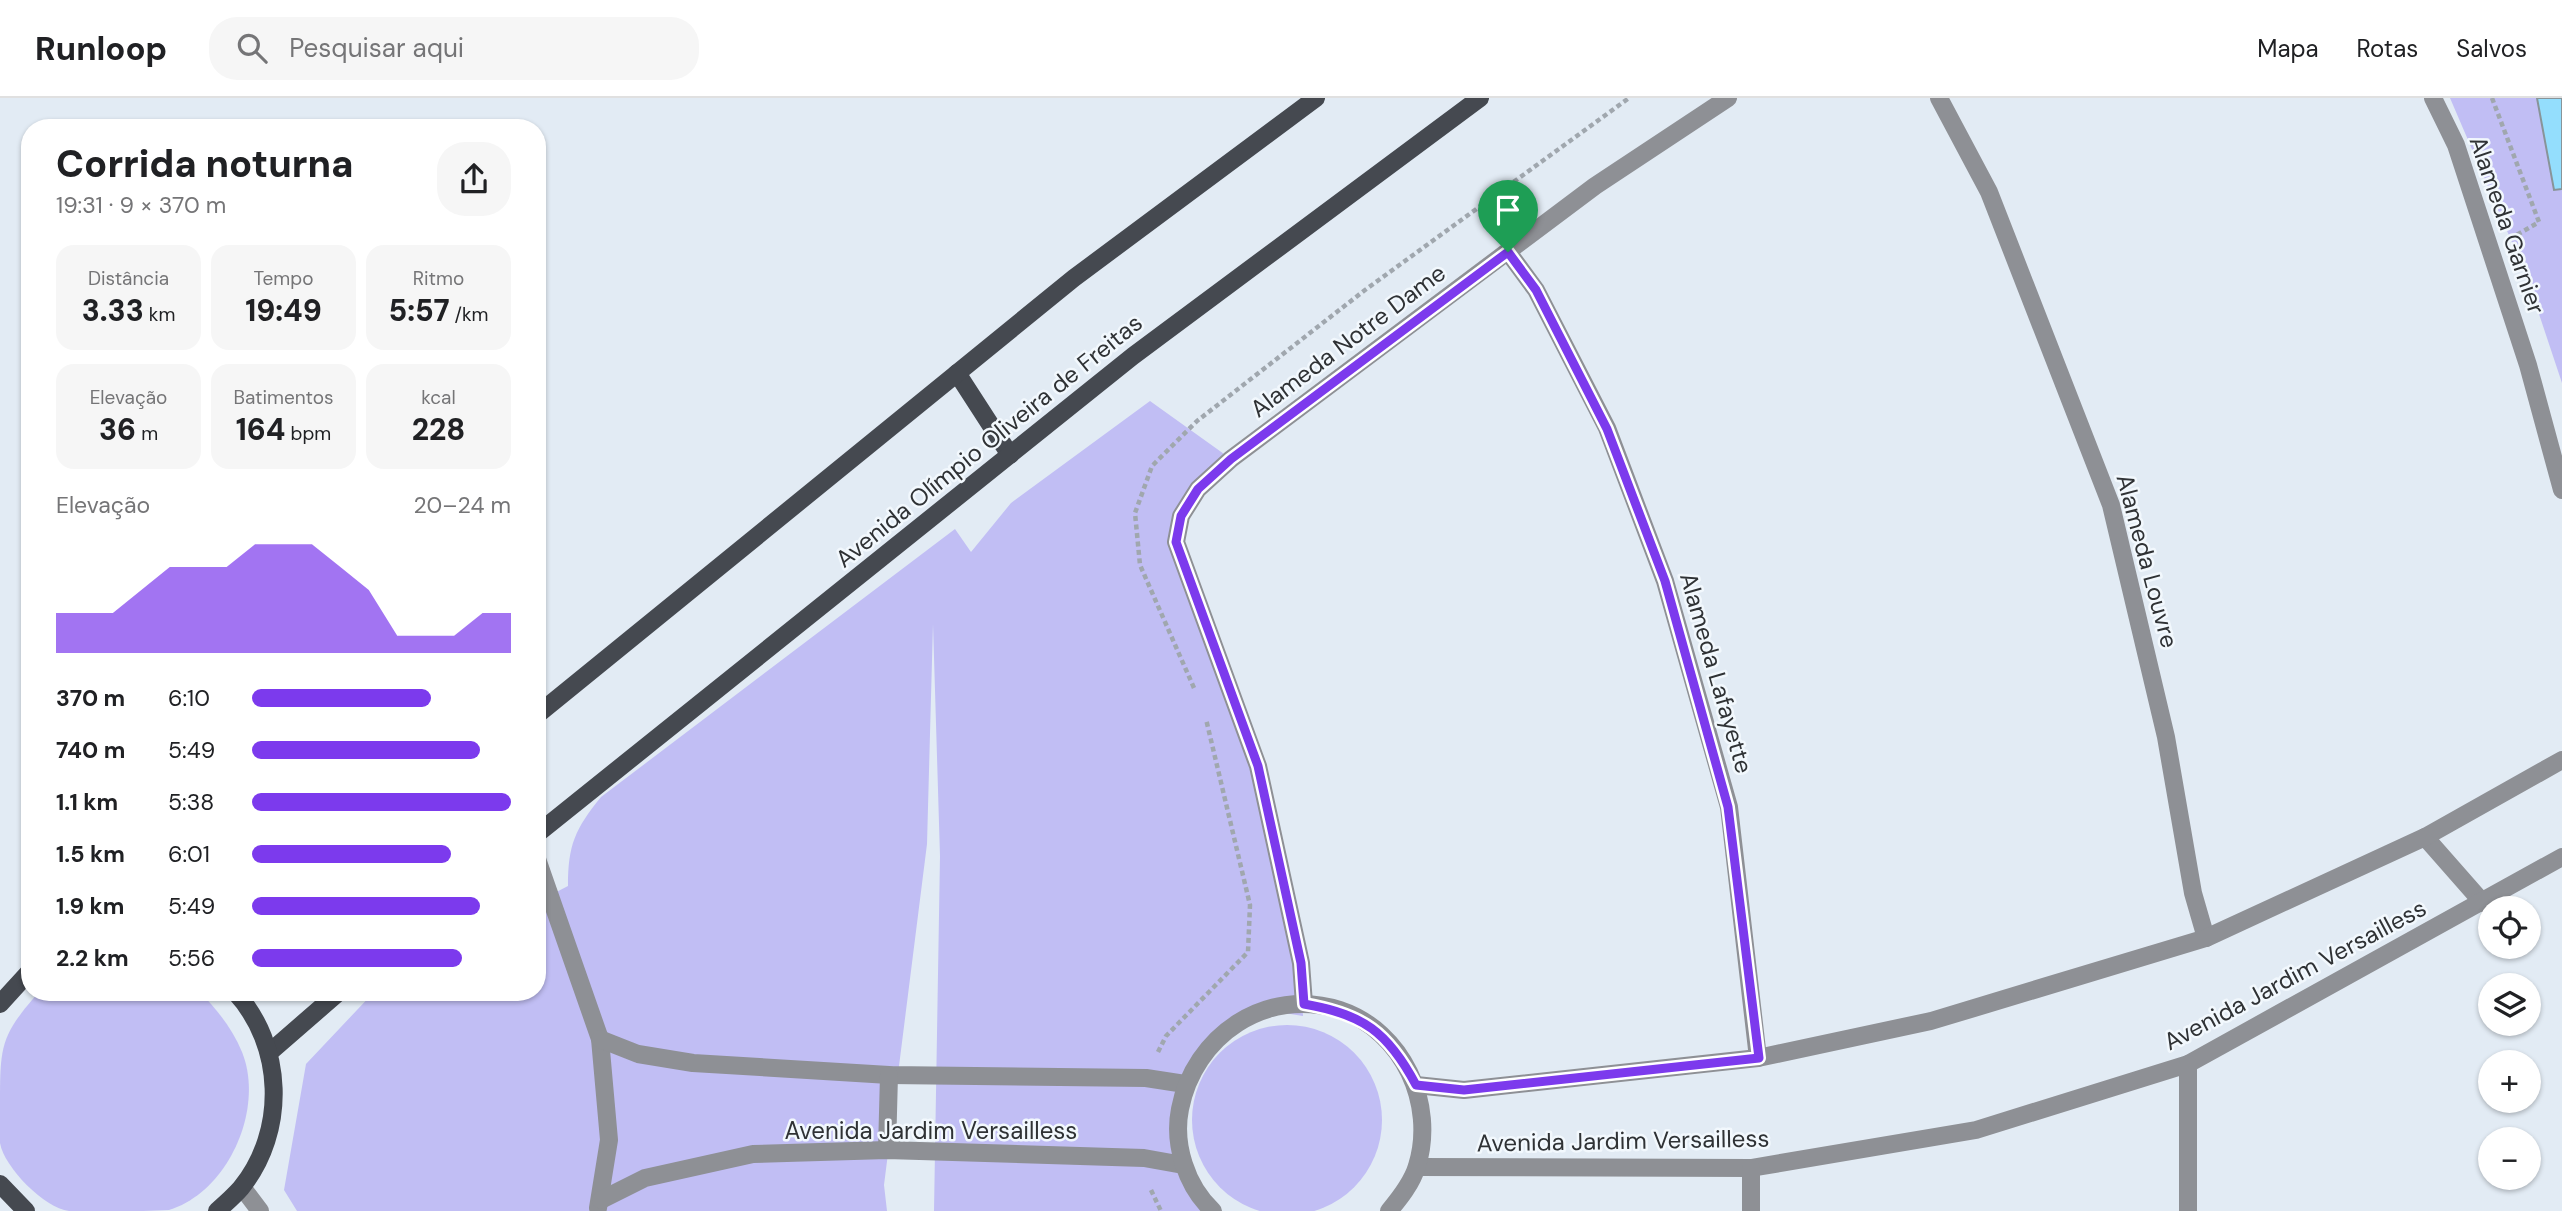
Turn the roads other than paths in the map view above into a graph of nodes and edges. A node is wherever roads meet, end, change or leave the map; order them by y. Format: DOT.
graph roads {
  1 [pos="1316,98"];
  2 [pos="1479,98"];
  3 [pos="1728,98"];
  4 [pos="1939,98"];
  5 [pos="2433,98"];
  6 [pos="1508,252"];
  7 [pos="957,373"];
  8 [pos="1010,455"];
  9 [pos="2562,491"];
  10 [pos="546,708"];
  11 [pos="2562,760"];
  12 [pos="546,827"];
  13 [pos="2425,836"];
  14 [pos="2562,857"];
  15 [pos="546,885"];
  16 [pos="2478,896"];
  17 [pos="2494,896"];
  18 [pos="2478,905"];
  19 [pos="2206,938"];
  20 [pos="21,981"];
  21 [pos="243,1001"];
  22 [pos="329,1001"];
  23 [pos="0,1003"];
  24 [pos="1304,1004"];
  25 [pos="600,1039"];
  26 [pos="270,1052"];
  27 [pos="1759,1058"];
  28 [pos="2189,1064"];
  29 [pos="889,1075"];
  30 [pos="1185,1084"];
  31 [pos="1416,1085"];
  32 [pos="887,1150"];
  33 [pos="1184,1165"];
  34 [pos="1417,1167"];
  35 [pos="1751,1168"];
  36 [pos="0,1184"];
  37 [pos="242,1187"];
  38 [pos="599,1206"];
  39 [pos="26,1211"];
  40 [pos="217,1211"];
  41 [pos="260,1211"];
  42 [pos="1213,1211"];
  43 [pos="1389,1211"];
  44 [pos="1751,1211"];
  45 [pos="2188,1211"];
  1 -- 7 [label="main road"];
  2 -- 8 [label="main road, Avenida Olímpio Oliveira de Freitas"];
  3 -- 6 [label="street, Alameda Notre Dame"];
  4 -- 19 [label="street, Alameda Louvre"];
  5 -- 9 [label="street, Alameda Garnier"];
  6 -- 24 [label="street, Alameda Notre Dame"];
  6 -- 27 [label="street, Alameda Lafayette"];
  7 -- 8 [label="main road"];
  7 -- 10 [label="main road"];
  8 -- 12 [label="main road, Avenida Olímpio Oliveira de Freitas"];
  11 -- 13 [label="street"];
  13 -- 16 [label="street"];
  13 -- 19 [label="street"];
  14 -- 17 [label="street, Avenida Jardim Versailless"];
  15 -- 25 [label="street"];
  18 -- 28 [label="street, Avenida Jardim Versailless"];
  19 -- 27 [label="street"];
  20 -- 23 [label="main road"];
  21 -- 26 [label="main road"];
  22 -- 26 [label="main road"];
  24 -- 30 [label="street"];
  24 -- 31 [label="street"];
  25 -- 29 [label="street"];
  25 -- 38 [label="street"];
  26 -- 37 [label="main road"];
  27 -- 31 [label="street"];
  28 -- 35 [label="street, Avenida Jardim Versailless"];
  28 -- 45 [label="street"];
  29 -- 30 [label="street"];
  29 -- 32 [label="street"];
  30 -- 33 [label="street"];
  31 -- 34 [label="street"];
  32 -- 33 [label="street, Avenida Jardim Versailless"];
  32 -- 38 [label="street, Avenida Jardim Versailless"];
  33 -- 42 [label="street"];
  34 -- 35 [label="street, Avenida Jardim Versailless"];
  34 -- 43 [label="street"];
  35 -- 44 [label="street"];
  36 -- 39 [label="main road"];
  37 -- 40 [label="main road"];
  37 -- 41 [label="street"];
}
